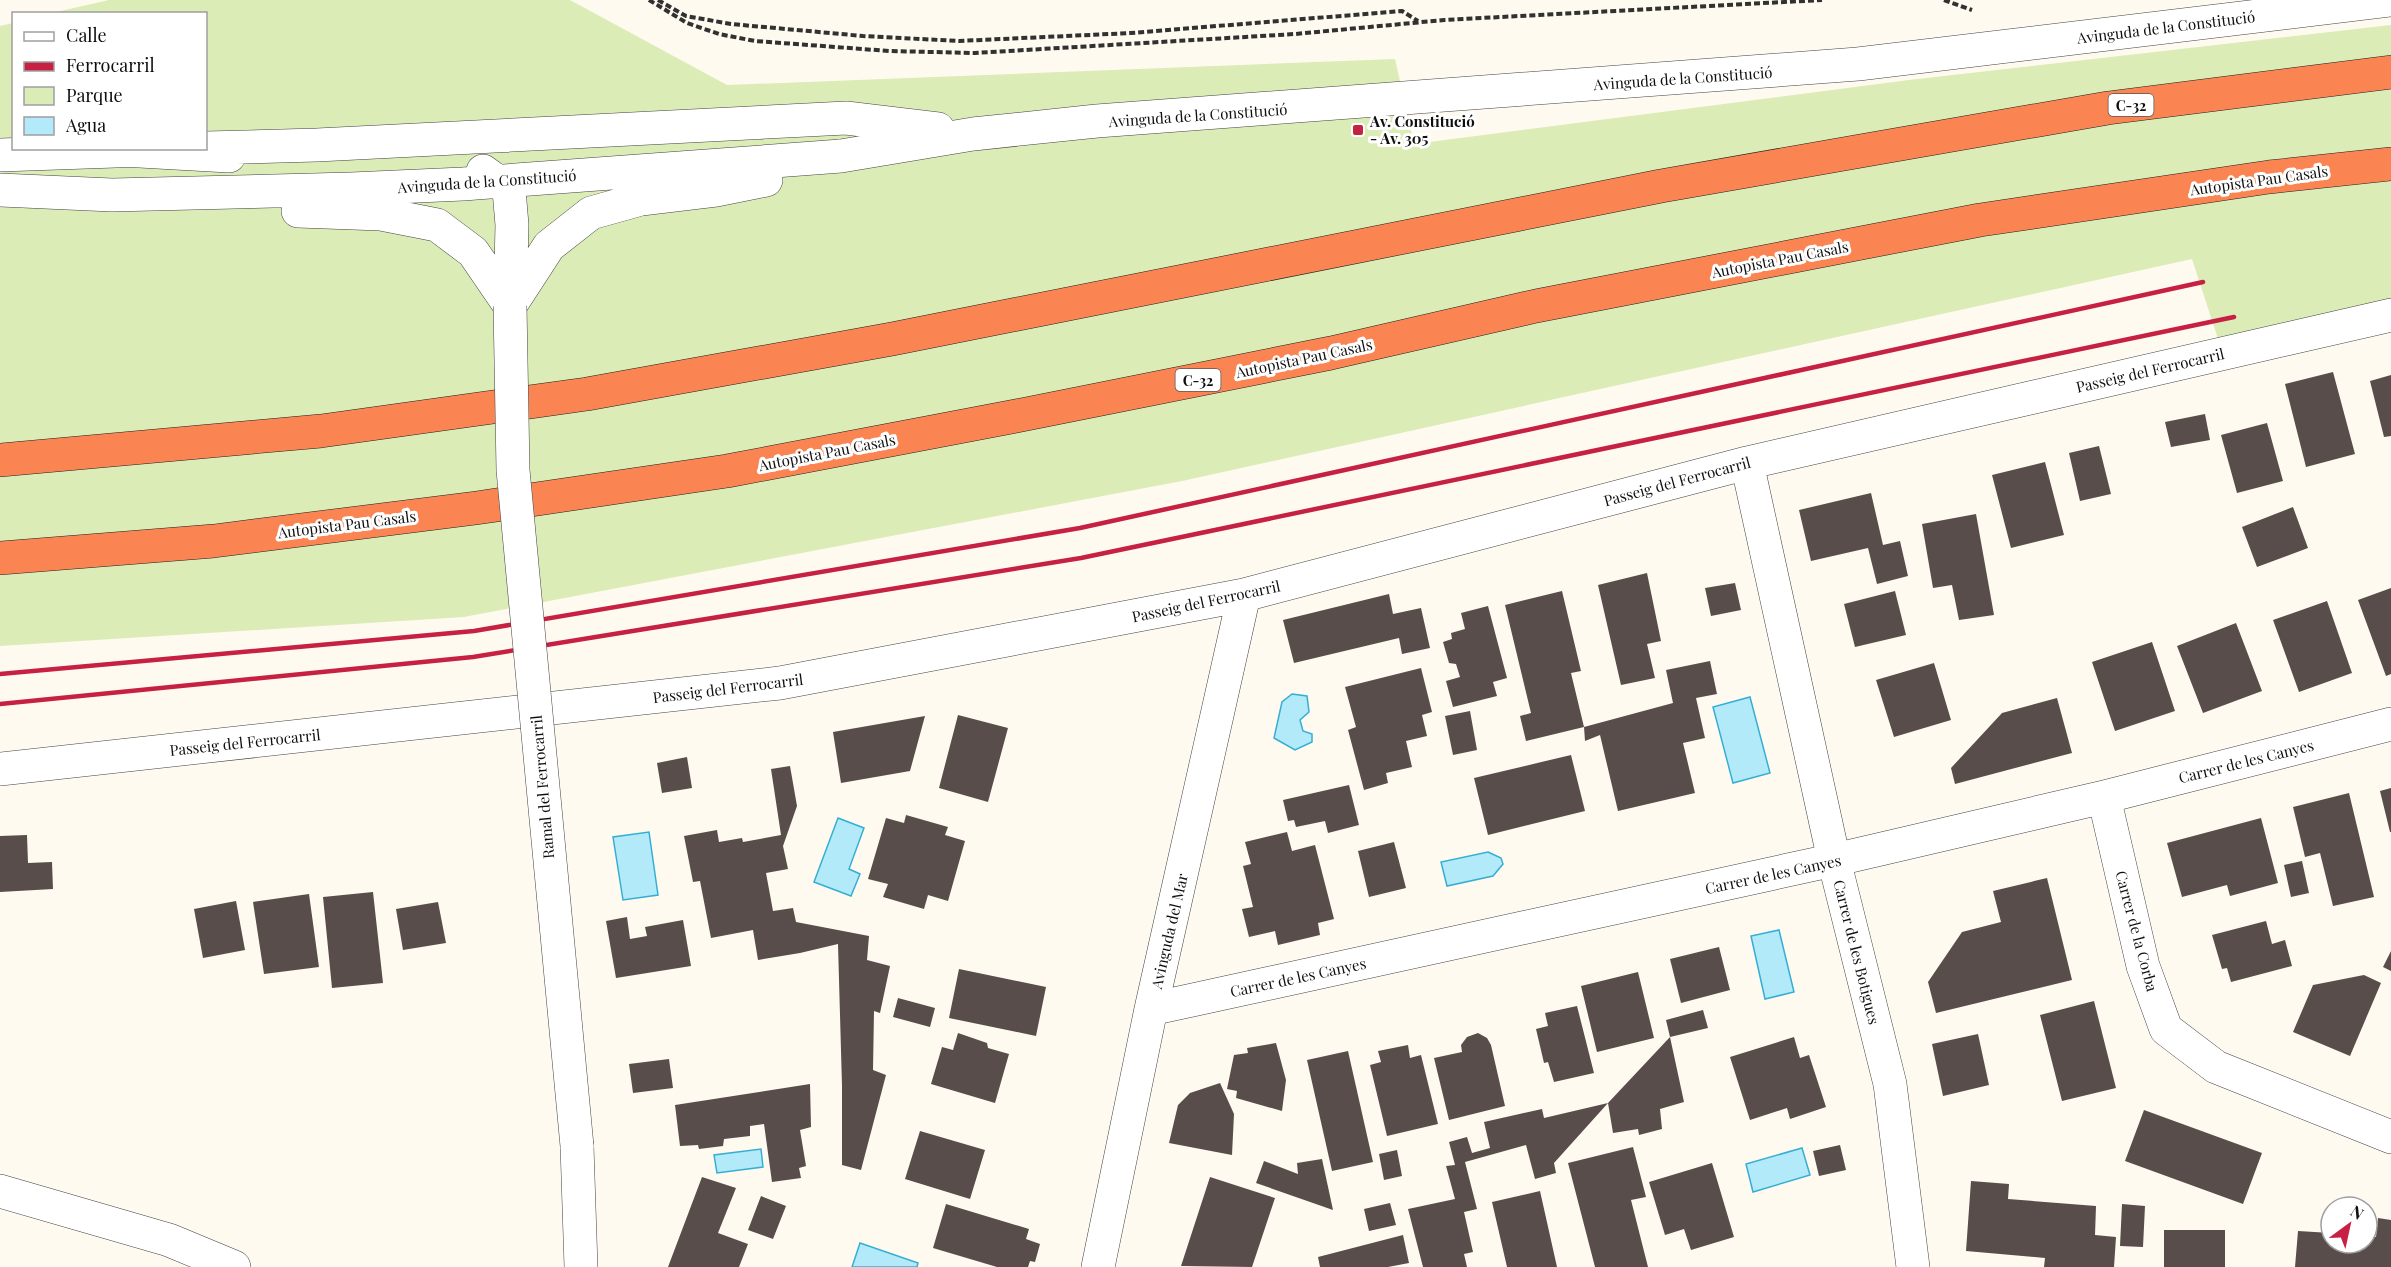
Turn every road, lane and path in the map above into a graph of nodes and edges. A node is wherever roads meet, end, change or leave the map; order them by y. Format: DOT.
graph roads {
  1 [pos="649,0"];
  2 [pos="658,0"];
  3 [pos="1821,0"];
  4 [pos="1944,0"];
  5 [pos="2391,0"];
  6 [pos="1973,10"];
  7 [pos="1420,22"];
  8 [pos="2391,72"];
  9 [pos="973,134"];
  10 [pos="207,148"];
  11 [pos="122,150"];
  12 [pos="0,155"];
  13 [pos="841,156"];
  14 [pos="2391,164"];
  15 [pos="495,181"];
  16 [pos="0,190"];
  17 [pos="112,195"];
  18 [pos="510,306"];
  19 [pos="2391,315"];
  20 [pos="0,460"];
  21 [pos="1747,463"];
  22 [pos="0,558"];
  23 [pos="1244,595"];
  24 [pos="2391,724"];
  25 [pos="0,769"];
  26 [pos="2104,797"];
  27 [pos="1834,860"];
  28 [pos="1151,1009"];
  29 [pos="2391,1137"];
  30 [pos="0,1191"];
  31 [pos="234,1267"];
  32 [pos="581,1267"];
  33 [pos="1098,1267"];
  34 [pos="1913,1267"];
  1 -- 7 [label="path"];
  2 -- 7 [label="path"];
  3 -- 7 [label="path"];
  4 -- 6 [label="path"];
  5 -- 9 [label="street, Avinguda de la Constitució"];
  8 -- 20 [label="highway, C-32"];
  9 -- 10 [label="street, Avinguda de la Constitució"];
  9 -- 13 [label="street, Avinguda de la Constitució"];
  11 -- 12 [label="street"];
  11 -- 15 [label="street"];
  13 -- 15 [label="street, Avinguda de la Constitució"];
  13 -- 18 [label="street"];
  14 -- 22 [label="highway, Autopista Pau Casals / C-32"];
  15 -- 17 [label="street, Avinguda de la Constitució"];
  15 -- 18 [label="street, Ramal del Ferrocarril"];
  16 -- 17 [label="street, Avinguda de la Constitució"];
  17 -- 18 [label="street"];
  18 -- 32 [label="street, Ramal del Ferrocarril, bridge"];
  19 -- 21 [label="street, Passeig del Ferrocarril"];
  21 -- 23 [label="street, Passeig del Ferrocarril"];
  21 -- 27 [label="street, Carrer de les Botigues"];
  23 -- 25 [label="street, Passeig del Ferrocarril"];
  23 -- 28 [label="street, Avinguda del Mar"];
  24 -- 26 [label="street, Carrer de les Canyes"];
  26 -- 27 [label="street, Carrer de les Canyes"];
  26 -- 29 [label="street, Carrer de la Corba"];
  27 -- 28 [label="street, Carrer de les Canyes"];
  27 -- 34 [label="street, Carrer de les Botigues"];
  28 -- 33 [label="street, Avinguda del Mar"];
  30 -- 31 [label="street"];
}
